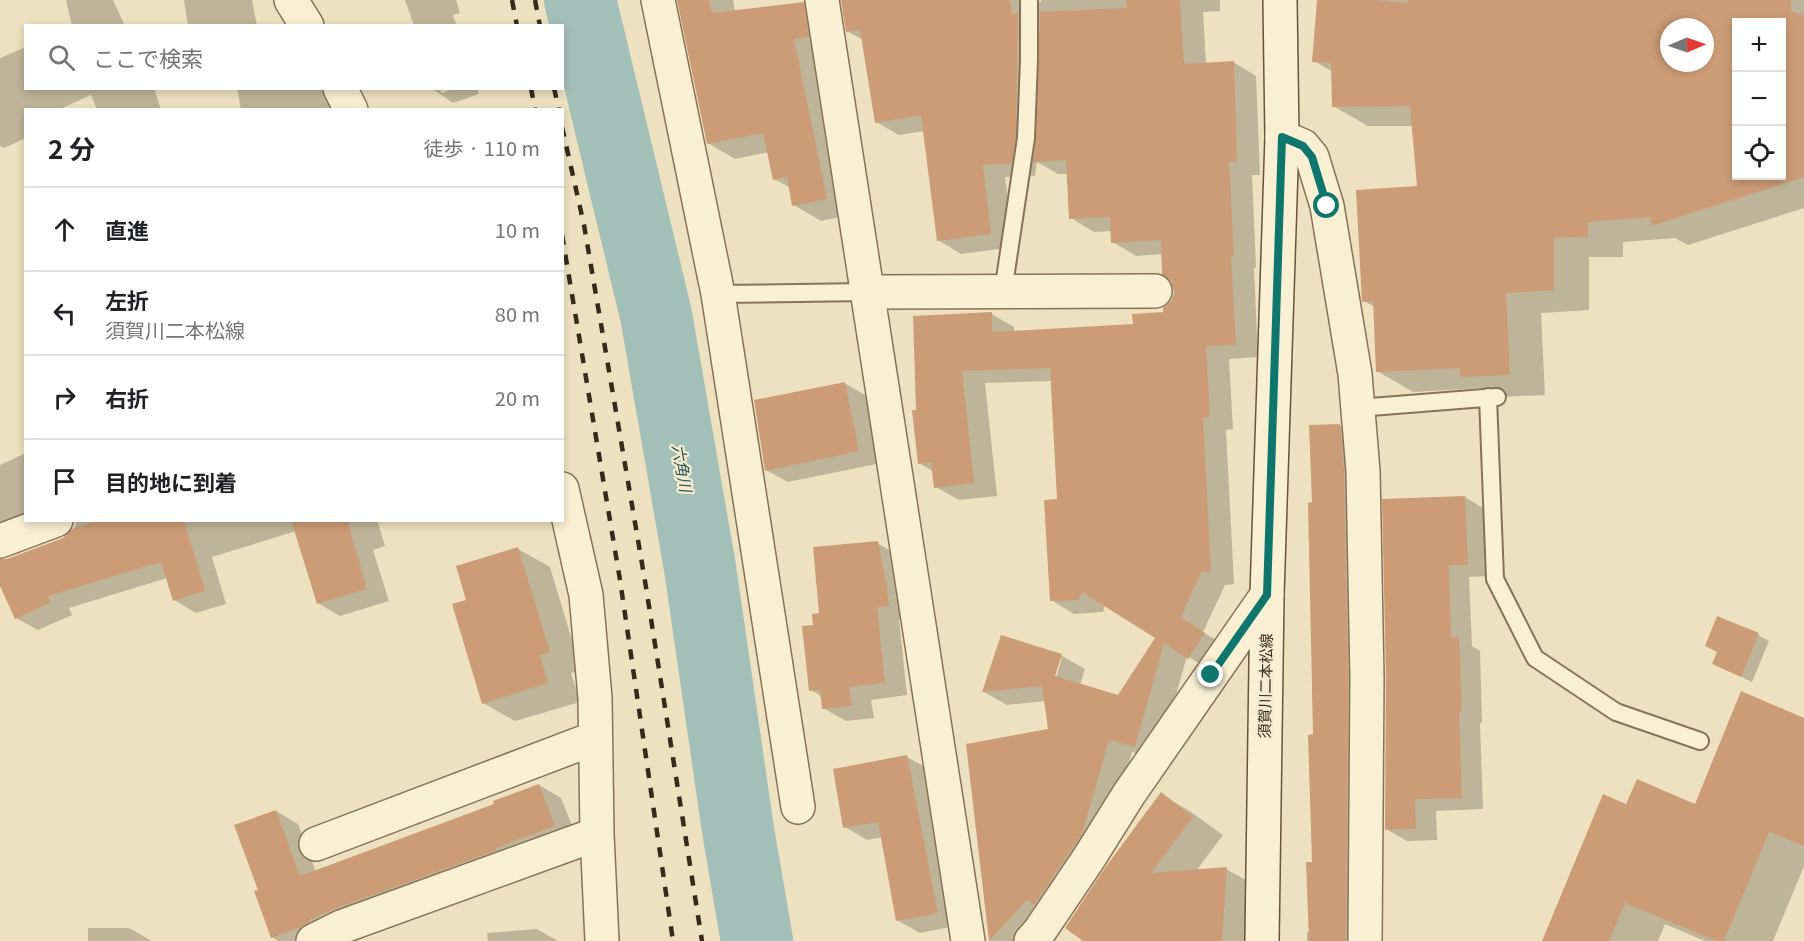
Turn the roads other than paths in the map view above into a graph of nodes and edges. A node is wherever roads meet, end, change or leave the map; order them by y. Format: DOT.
graph roads {
  1 [pos="291,0"];
  2 [pos="658,0"];
  3 [pos="822,0"];
  4 [pos="1029,0"];
  5 [pos="1280,0"];
  6 [pos="306,24"];
  7 [pos="341,90"];
  8 [pos="350,108"];
  9 [pos="1282,137"];
  10 [pos="1155,291"];
  11 [pos="868,292"];
  12 [pos="1003,292"];
  13 [pos="718,294"];
  14 [pos="1358,408"];
  15 [pos="564,498"];
  16 [pos="51,522"];
  17 [pos="0,541"];
  18 [pos="1267,595"];
  19 [pos="595,738"];
  20 [pos="1700,741"];
  21 [pos="798,807"];
  22 [pos="597,834"];
  23 [pos="316,844"];
  24 [pos="313,941"];
  25 [pos="602,941"];
  26 [pos="968,941"];
  27 [pos="1031,941"];
  28 [pos="1262,941"];
  29 [pos="1365,941"];
  1 -- 6 [label="street"];
  2 -- 13 [label="street"];
  3 -- 11 [label="street"];
  4 -- 12 [label="lane"];
  5 -- 9 [label="street, 須賀川二本松線"];
  7 -- 8 [label="street"];
  9 -- 14 [label="street"];
  9 -- 18 [label="street, 須賀川二本松線"];
  10 -- 12 [label="street"];
  11 -- 12 [label="street"];
  11 -- 13 [label="lane"];
  11 -- 26 [label="street"];
  13 -- 21 [label="street"];
  14 -- 20 [label="lane"];
  14 -- 29 [label="street"];
  15 -- 19 [label="street"];
  16 -- 17 [label="street"];
  18 -- 27 [label="street"];
  18 -- 28 [label="street, 須賀川二本松線"];
  19 -- 22 [label="street"];
  19 -- 23 [label="street"];
  22 -- 24 [label="street"];
  22 -- 25 [label="street"];
}
